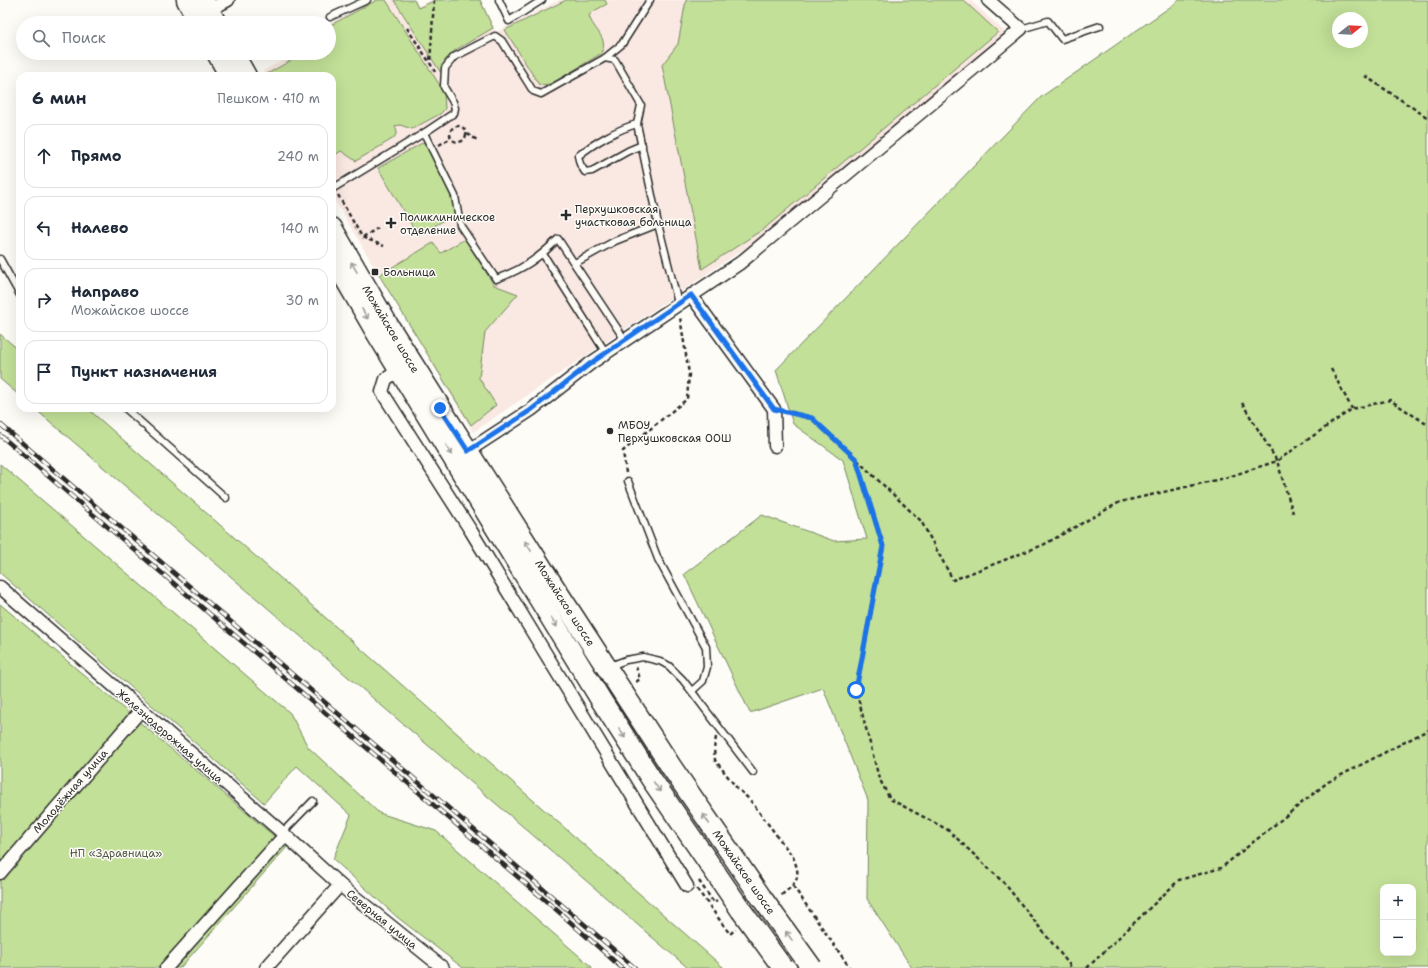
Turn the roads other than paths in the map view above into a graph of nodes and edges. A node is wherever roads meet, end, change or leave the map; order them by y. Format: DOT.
graph roads {
  1 [pos="187,0"];
  2 [pos="228,0"];
  3 [pos="367,0"];
  4 [pos="499,0"];
  5 [pos="542,0"];
  6 [pos="650,0"];
  7 [pos="988,0"];
  8 [pos="207,14"];
  9 [pos="332,16"];
  10 [pos="1100,26"];
  11 [pos="1021,29"];
  12 [pos="604,58"];
  13 [pos="221,60"];
  14 [pos="237,60"];
  15 [pos="228,72"];
  16 [pos="244,72"];
  17 [pos="637,124"];
  18 [pos="424,133"];
  19 [pos="642,145"];
  20 [pos="336,186"];
  21 [pos="658,224"];
  22 [pos="336,235"];
  23 [pos="543,254"];
  24 [pos="0,259"];
  25 [pos="336,263"];
  26 [pos="575,263"];
  27 [pos="16,288"];
  28 [pos="691,295"];
  29 [pos="678,303"];
  30 [pos="625,340"];
  31 [pos="606,353"];
  32 [pos="399,370"];
  33 [pos="129,412"];
  34 [pos="775,446"];
  35 [pos="468,451"];
  36 [pos="628,481"];
  37 [pos="226,498"];
  38 [pos="0,587"];
  39 [pos="606,667"];
  40 [pos="692,691"];
  41 [pos="141,710"];
  42 [pos="753,772"];
  43 [pos="313,800"];
  44 [pos="284,834"];
  45 [pos="0,873"];
  46 [pos="340,885"];
  47 [pos="691,886"];
  48 [pos="166,968"];
  49 [pos="266,968"];
  50 [pos="443,968"];
  51 [pos="783,968"];
  52 [pos="812,968"];
  1 -- 8 [label="main road"];
  2 -- 8 [label="street"];
  3 -- 9 [label="lane"];
  4 -- 5 [label="lane"];
  6 -- 12 [label="lane"];
  7 -- 11 [label="street"];
  10 -- 11 [label="lane"];
  11 -- 28 [label="street"];
  12 -- 17 [label="lane"];
  12 -- 18 [label="lane"];
  13 -- 15 [label="main road"];
  14 -- 16 [label="main road"];
  17 -- 19 [label="lane"];
  17 -- 19 [label="lane"];
  18 -- 20 [label="lane"];
  18 -- 23 [label="lane"];
  19 -- 21 [label="lane"];
  21 -- 26 [label="lane"];
  21 -- 29 [label="lane"];
  35 -- 22 [label="main road, Можайское шоссе, one-way"];
  23 -- 26 [label="lane"];
  23 -- 31 [label="lane"];
  24 -- 27 [label="lane"];
  25 -- 32 [label="main road, Можайское шоссе, one-way"];
  26 -- 30 [label="lane"];
  28 -- 29 [label="street"];
  28 -- 34 [label="street"];
  29 -- 30 [label="street"];
  30 -- 31 [label="street"];
  31 -- 35 [label="street"];
  32 -- 47 [label="street"];
  32 -- 51 [label="main road, Можайское шоссе, one-way, bridge"];
  33 -- 37 [label="lane"];
  39 -- 35 [label="main road, Можайское шоссе, one-way"];
  36 -- 40 [label="lane"];
  38 -- 41 [label="street, Железнодорожная улица"];
  39 -- 40 [label="lane"];
  52 -- 39 [label="main road, Можайское шоссе, one-way, bridge"];
  40 -- 42 [label="lane"];
  41 -- 44 [label="street, Железнодорожная улица"];
  41 -- 45 [label="street, Молодёжная улица"];
  43 -- 44 [label="lane"];
  44 -- 46 [label="street, Железнодорожная улица"];
  44 -- 48 [label="street"];
  46 -- 49 [label="street"];
  46 -- 50 [label="street, Северная улица"];
}
